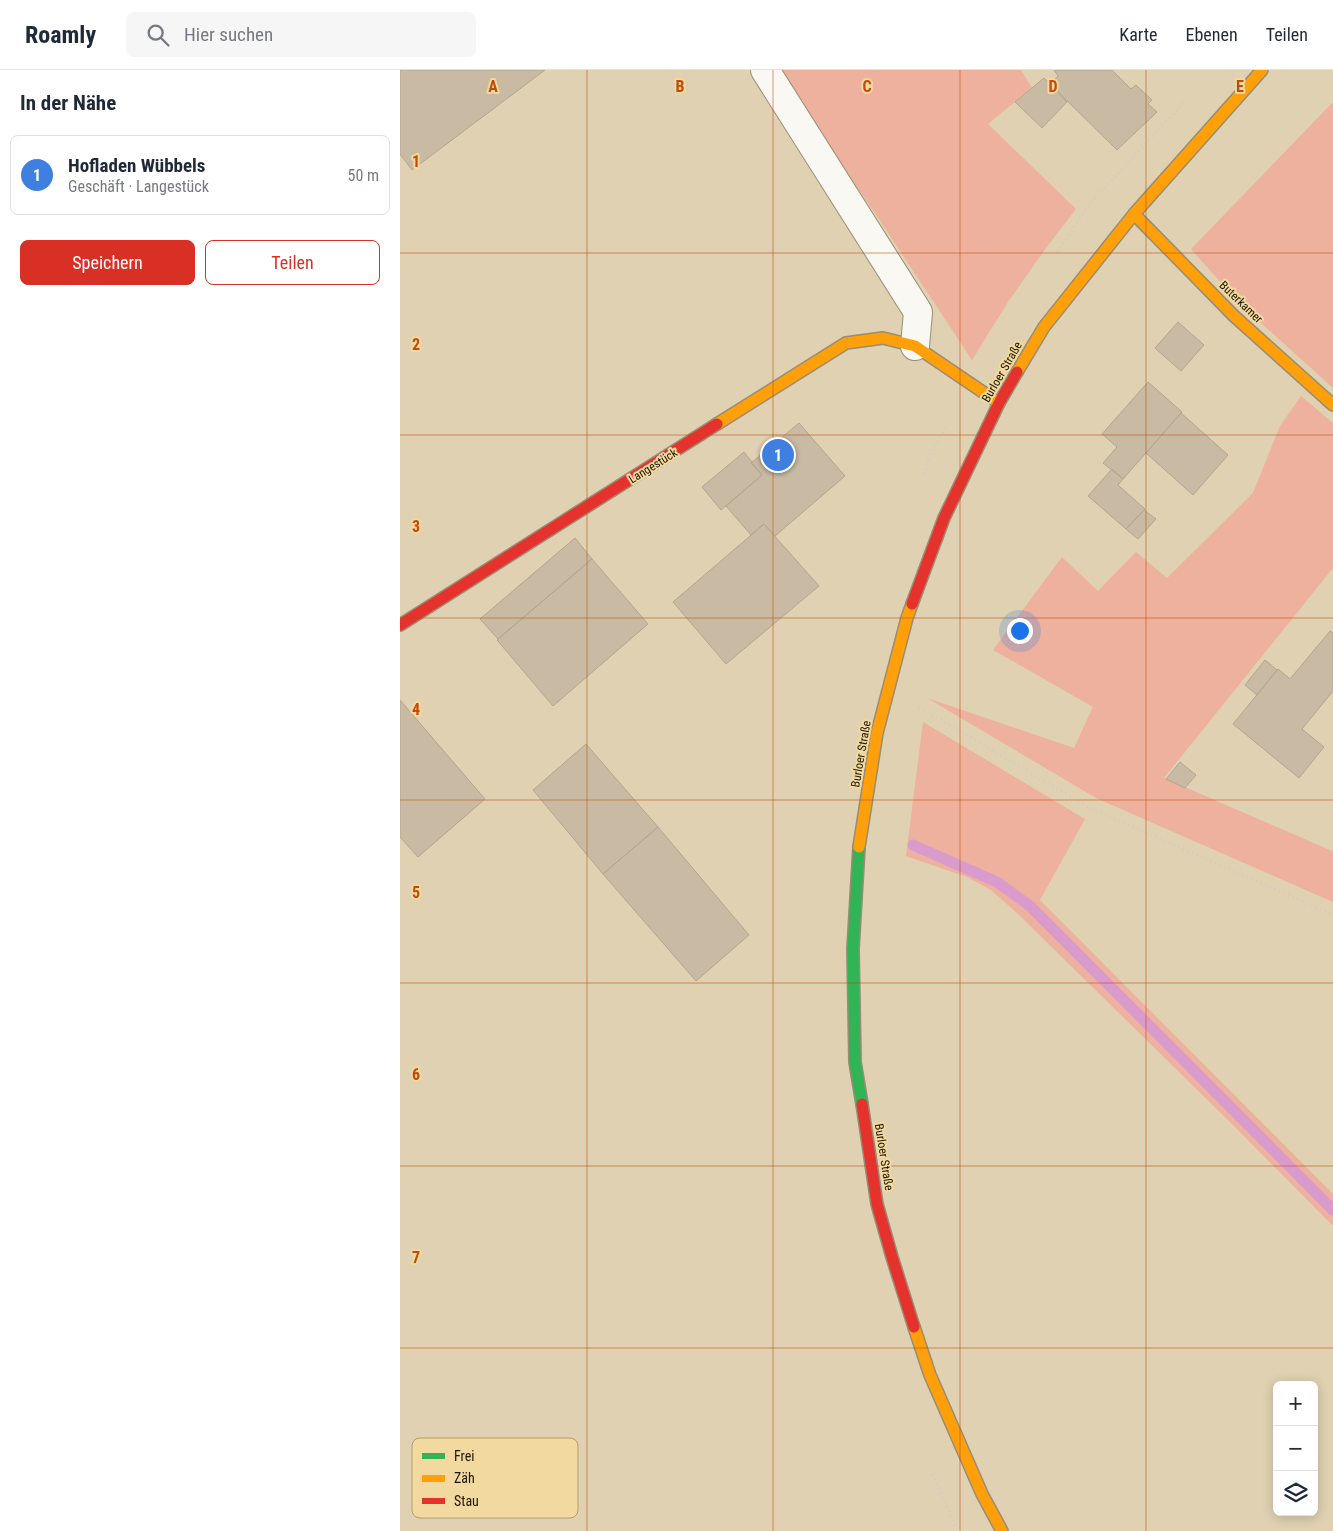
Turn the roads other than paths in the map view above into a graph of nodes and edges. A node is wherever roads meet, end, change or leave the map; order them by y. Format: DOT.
graph roads {
  1 [pos="764,70"];
  2 [pos="1262,70"];
  3 [pos="1134,214"];
  4 [pos="915,346"];
  5 [pos="999,403"];
  6 [pos="1333,405"];
  7 [pos="400,625"];
  8 [pos="1002,1531"];
  1 -- 4 [label="street"];
  2 -- 3 [label="main road, Burloer Straße"];
  3 -- 5 [label="main road, Burloer Straße"];
  3 -- 6 [label="main road, Buterkamer"];
  4 -- 5 [label="main road, Langestück"];
  4 -- 7 [label="main road, Langestück"];
  5 -- 8 [label="main road, Burloer Straße"];
}
